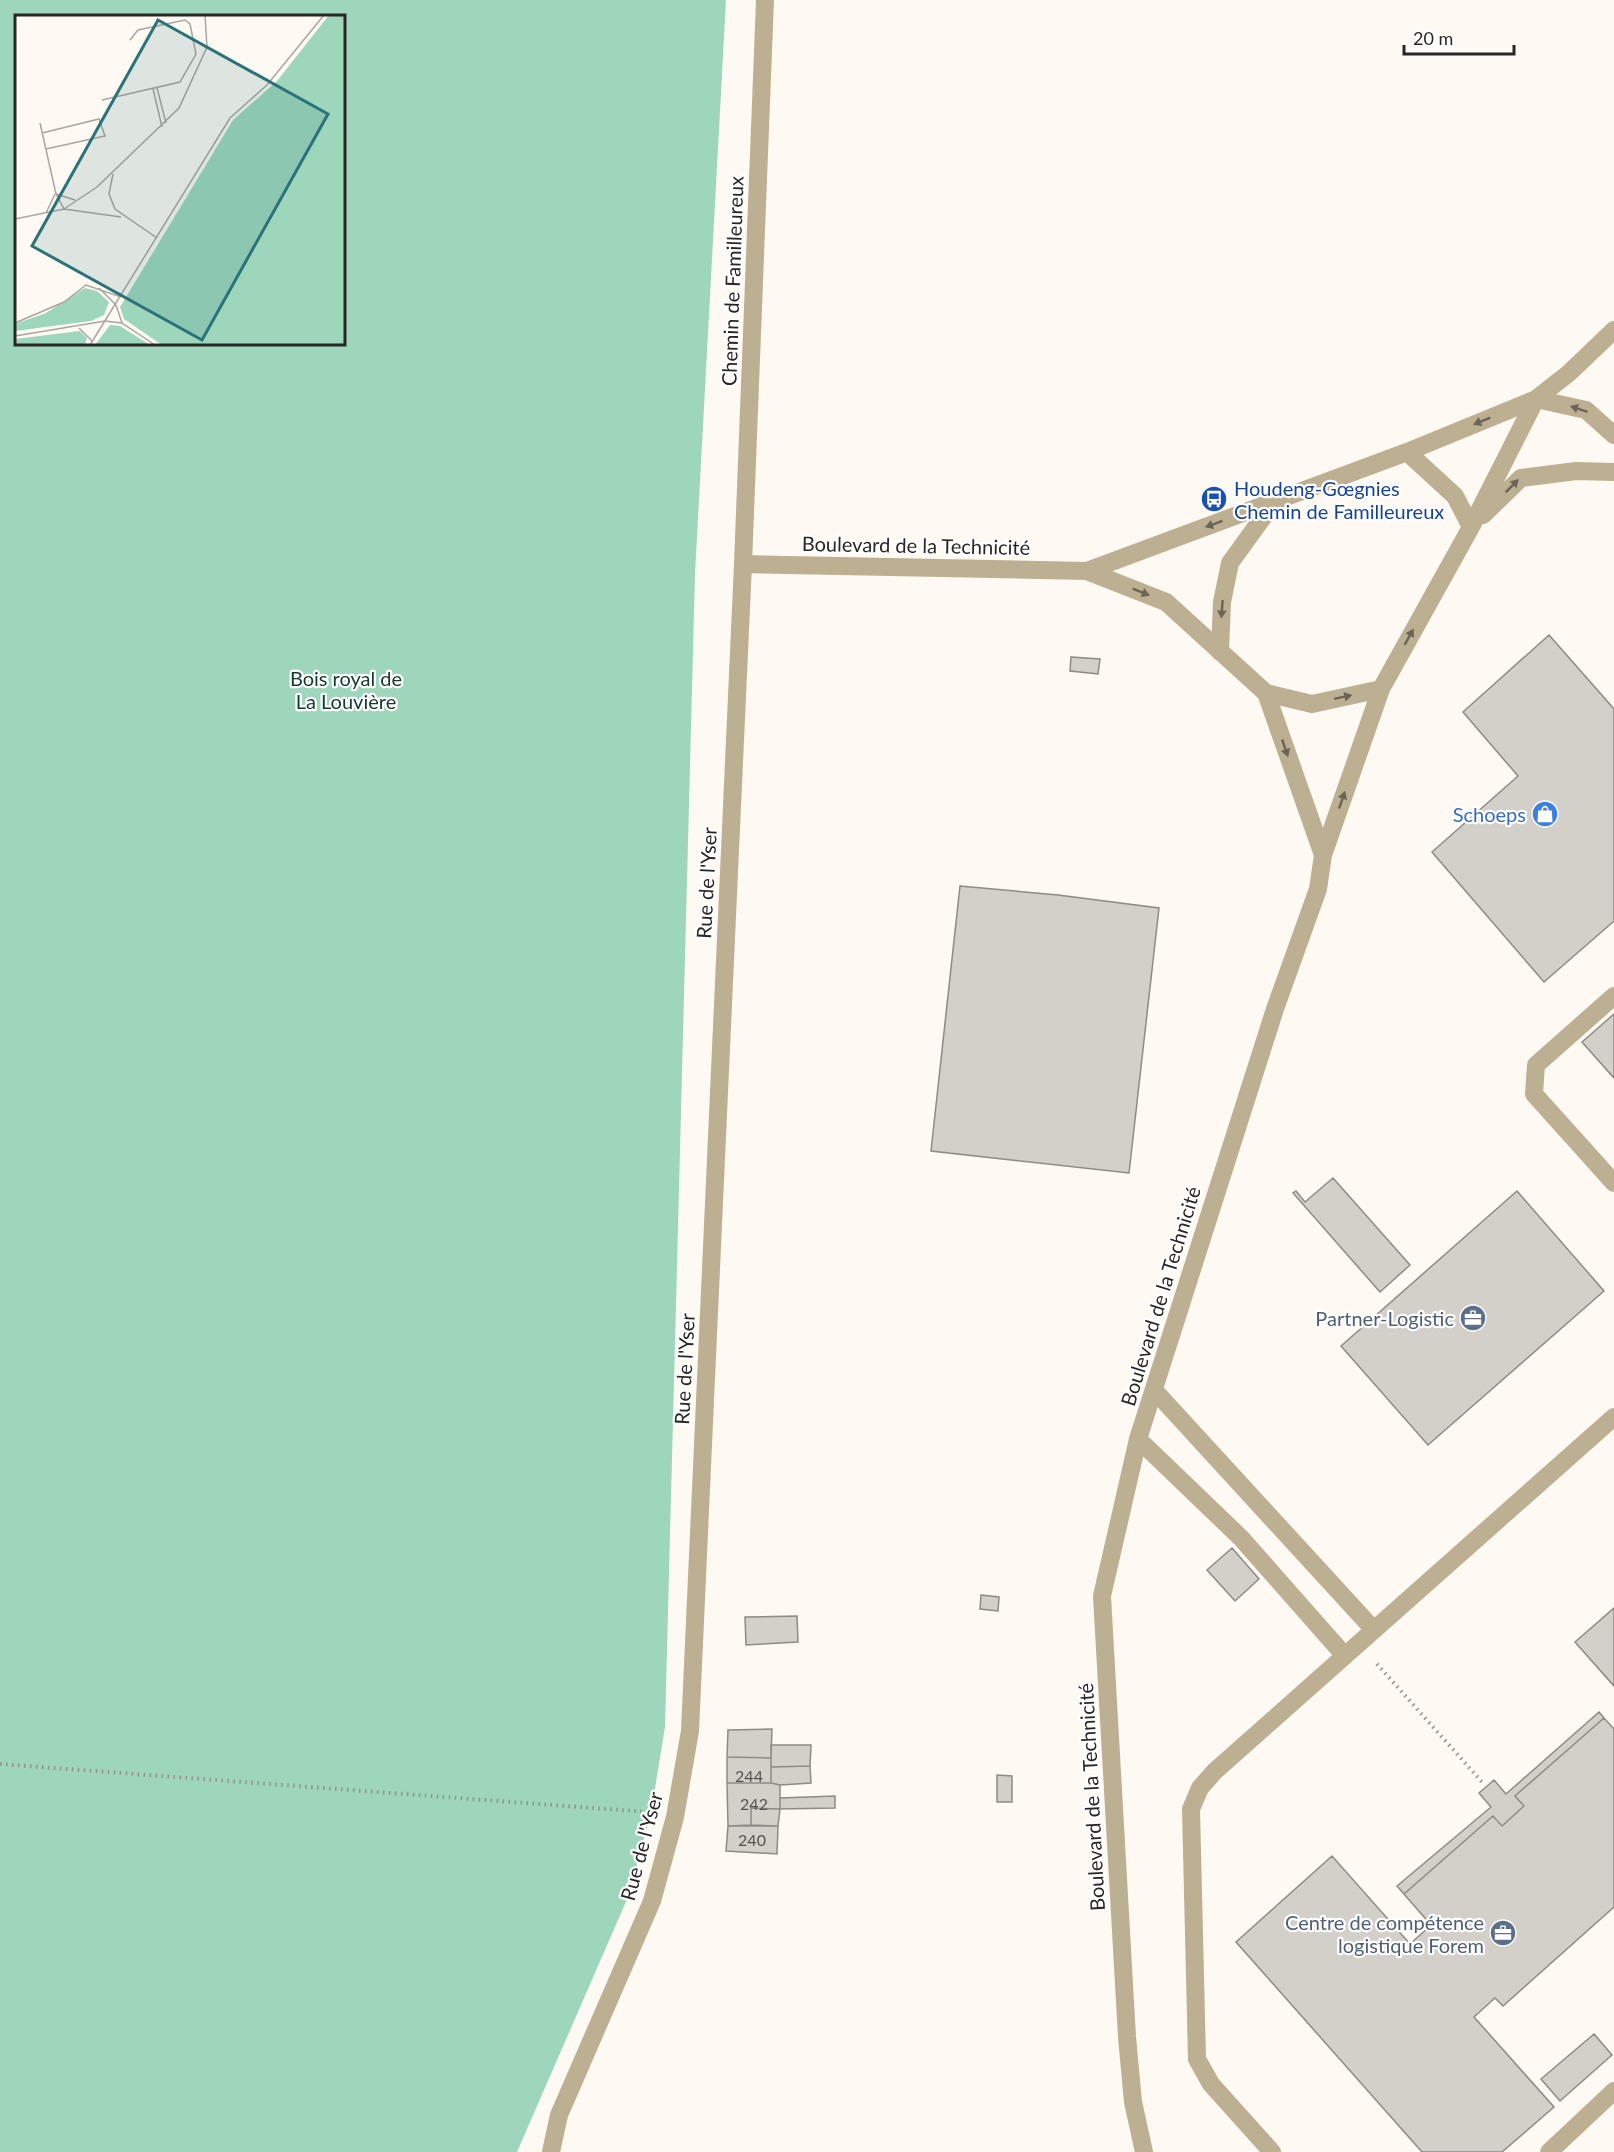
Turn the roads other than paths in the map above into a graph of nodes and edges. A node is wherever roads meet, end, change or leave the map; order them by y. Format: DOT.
graph roads {
  1 [pos="765,0"];
  2 [pos="1614,330"];
  3 [pos="1536,399"];
  4 [pos="1614,435"];
  5 [pos="1407,452"];
  6 [pos="1614,472"];
  7 [pos="1274,502"];
  8 [pos="1471,527"];
  9 [pos="743,564"];
  10 [pos="1087,571"];
  11 [pos="1220,652"];
  12 [pos="1381,689"];
  13 [pos="1266,693"];
  14 [pos="1323,855"];
  15 [pos="1614,996"];
  16 [pos="1614,1183"];
  17 [pos="1154,1390"];
  18 [pos="1614,1417"];
  19 [pos="1138,1439"];
  20 [pos="1374,1630"];
  21 [pos="1352,1650"];
  22 [pos="1614,2091"];
  23 [pos="551,2152"];
  24 [pos="1144,2152"];
  25 [pos="1272,2152"];
  26 [pos="1549,2152"];
  1 -- 9 [label="street, Chemin de Familleureux"];
  2 -- 3 [label="street, Boulevard de la Technicité"];
  4 -- 3 [label="street, one-way"];
  3 -- 5 [label="street, Boulevard de la Technicité, one-way"];
  3 -- 8 [label="street"];
  5 -- 7 [label="street, Boulevard de la Technicité"];
  5 -- 8 [label="street"];
  8 -- 6 [label="street, one-way"];
  7 -- 10 [label="street, Boulevard de la Technicité, one-way"];
  7 -- 11 [label="street, one-way"];
  12 -- 8 [label="street, one-way"];
  9 -- 10 [label="street, Boulevard de la Technicité"];
  9 -- 23 [label="street, Rue de l'Yser"];
  10 -- 11 [label="street, Boulevard de la Technicité, one-way"];
  11 -- 13 [label="street, Boulevard de la Technicité"];
  13 -- 12 [label="street, one-way"];
  14 -- 12 [label="street, one-way"];
  13 -- 14 [label="street, Boulevard de la Technicité, one-way"];
  14 -- 17 [label="street, Boulevard de la Technicité"];
  15 -- 16 [label="street"];
  17 -- 19 [label="street, Boulevard de la Technicité"];
  17 -- 20 [label="street"];
  18 -- 20 [label="street"];
  19 -- 21 [label="street"];
  19 -- 24 [label="street, Boulevard de la Technicité"];
  20 -- 21 [label="street"];
  21 -- 25 [label="street"];
  22 -- 26 [label="street"];
}
